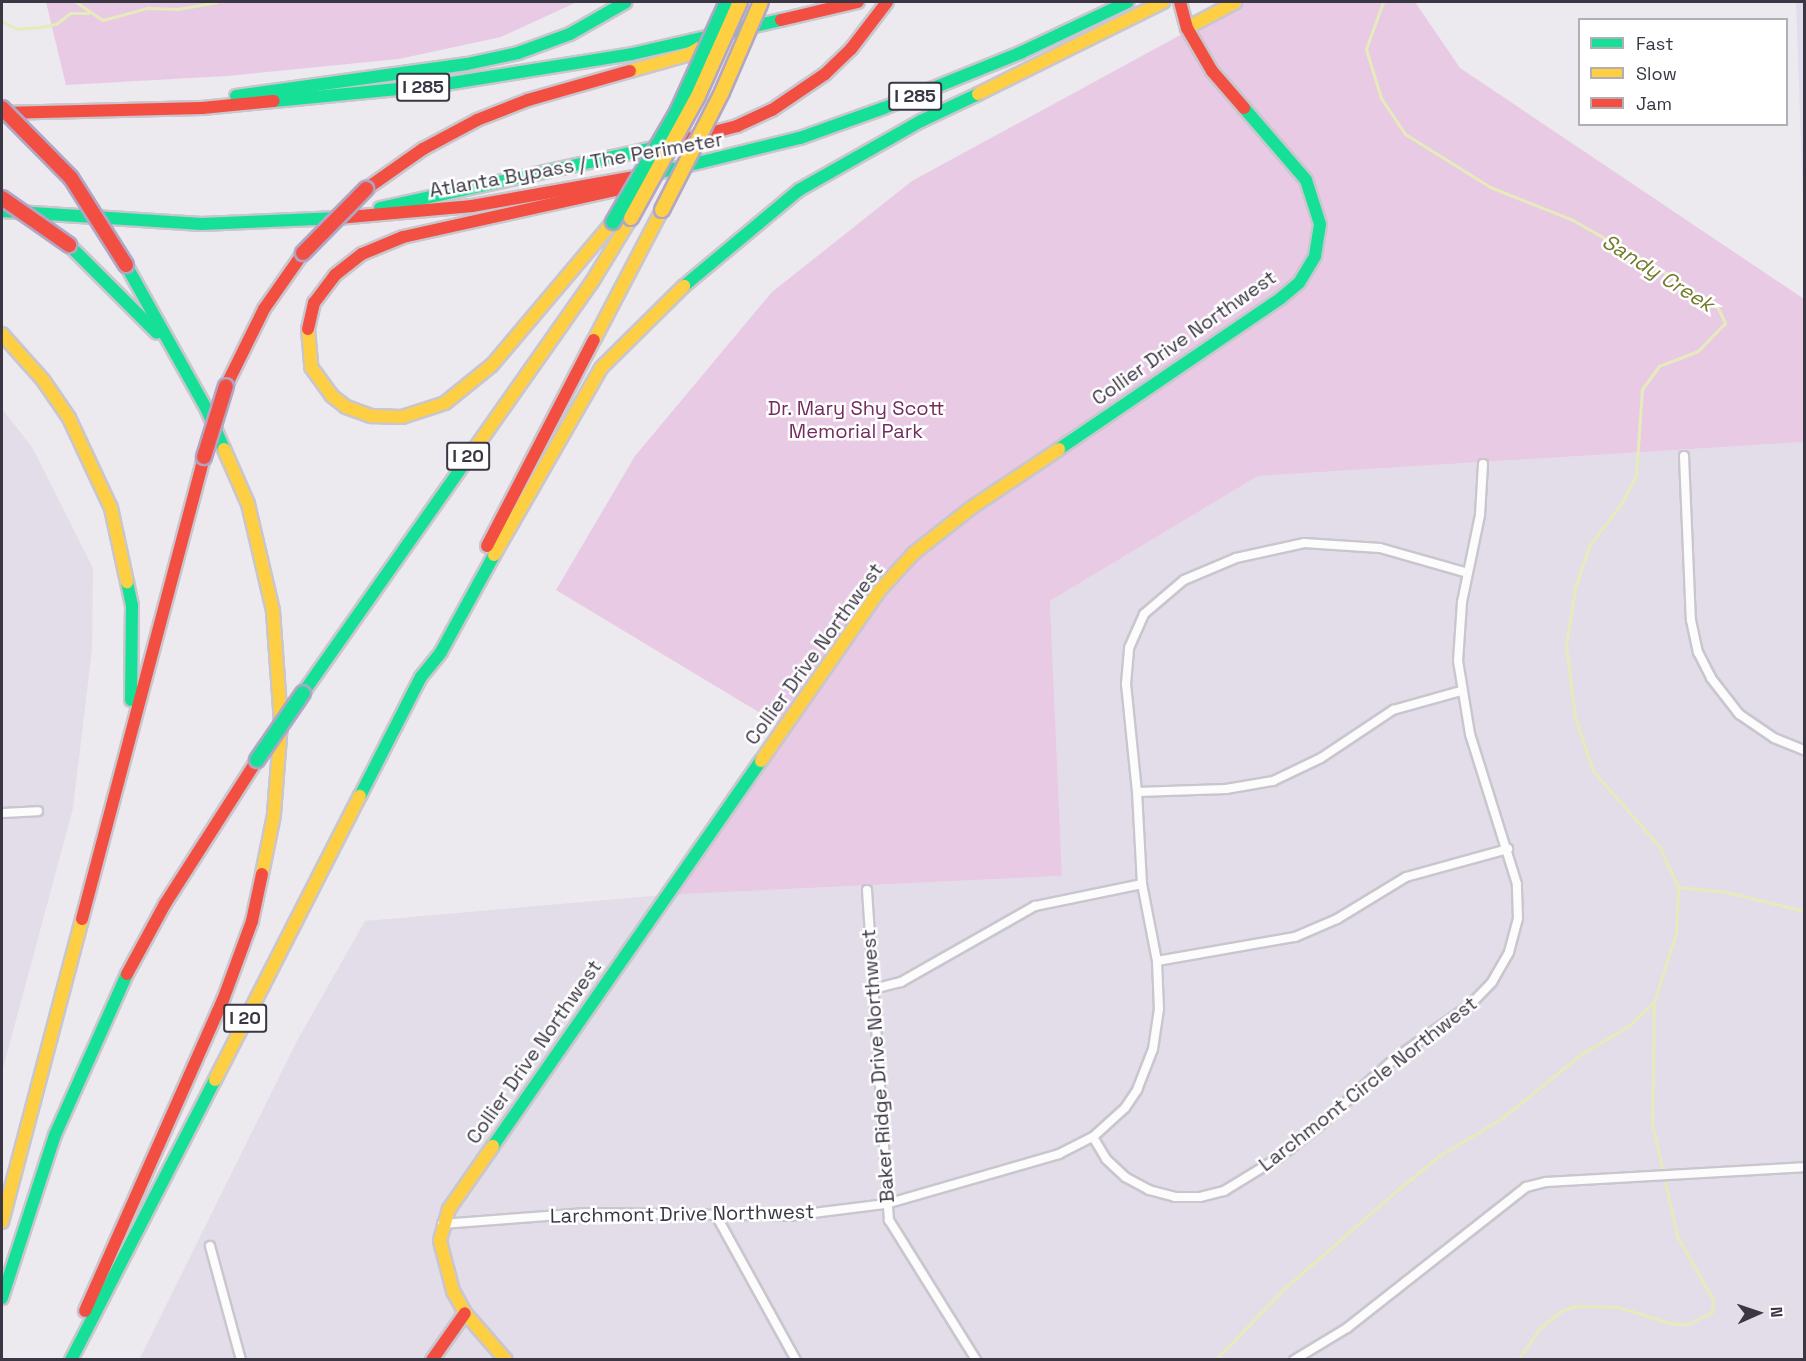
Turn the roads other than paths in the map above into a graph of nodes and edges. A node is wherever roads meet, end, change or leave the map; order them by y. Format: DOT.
graph roads {
  1 [pos="626,2"];
  2 [pos="731,2"];
  3 [pos="761,2"];
  4 [pos="858,2"];
  5 [pos="887,2"];
  6 [pos="1128,2"];
  7 [pos="1180,2"];
  8 [pos="1236,2"];
  9 [pos="1158,4"];
  10 [pos="1187,28"];
  11 [pos="719,36"];
  12 [pos="2,111"];
  13 [pos="123,111"];
  14 [pos="693,167"];
  15 [pos="2,198"];
  16 [pos="2,211"];
  17 [pos="321,220"];
  18 [pos="2,334"];
  19 [pos="190,379"];
  20 [pos="1684,456"];
  21 [pos="1483,464"];
  22 [pos="1468,573"];
  23 [pos="421,677"];
  24 [pos="1461,691"];
  25 [pos="1804,750"];
  26 [pos="116,786"];
  27 [pos="1137,792"];
  28 [pos="38,811"];
  29 [pos="2,813"];
  30 [pos="1508,849"];
  31 [pos="1142,884"];
  32 [pos="867,890"];
  33 [pos="1157,961"];
  34 [pos="873,989"];
  35 [pos="1093,1137"];
  36 [pos="1804,1167"];
  37 [pos="886,1204"];
  38 [pos="717,1217"];
  39 [pos="2,1222"];
  40 [pos="442,1224"];
  41 [pos="210,1246"];
  42 [pos="2,1298"];
  43 [pos="465,1313"];
  44 [pos="68,1359"];
  45 [pos="241,1359"];
  46 [pos="432,1359"];
  47 [pos="506,1359"];
  48 [pos="796,1359"];
  49 [pos="976,1359"];
  50 [pos="1294,1359"];
  1 -- 13 [label="main road"];
  2 -- 14 [label="main road, bridge"];
  2 -- 42 [label="main road, I 20, bridge"];
  3 -- 23 [label="main road, I 20, bridge"];
  4 -- 11 [label="main road, I 285"];
  5 -- 17 [label="main road"];
  6 -- 14 [label="main road, Atlanta Bypass / The Perimeter / I 285"];
  7 -- 10 [label="main road, Collier Drive Northwest"];
  8 -- 10 [label="main road"];
  9 -- 23 [label="main road"];
  10 -- 40 [label="main road, Collier Drive Northwest"];
  11 -- 13 [label="main road, I 285"];
  11 -- 26 [label="main road, bridge"];
  12 -- 13 [label="main road, I 285"];
  12 -- 19 [label="main road, bridge"];
  14 -- 17 [label="main road, Atlanta Bypass / The Perimeter / I 285"];
  15 -- 19 [label="main road, bridge"];
  16 -- 17 [label="main road, Atlanta Bypass / The Perimeter / I 285"];
  18 -- 26 [label="main road"];
  19 -- 44 [label="main road"];
  20 -- 25 [label="street"];
  21 -- 22 [label="street, Larchmont Circle Northwest"];
  22 -- 24 [label="street, Larchmont Circle Northwest"];
  22 -- 27 [label="street, Larchmont Drive Northwest"];
  23 -- 44 [label="main road, I 20"];
  24 -- 27 [label="street"];
  24 -- 30 [label="street, Larchmont Circle Northwest"];
  26 -- 39 [label="main road"];
  27 -- 31 [label="street, Larchmont Drive Northwest"];
  28 -- 29 [label="street"];
  30 -- 33 [label="street"];
  30 -- 35 [label="street, Larchmont Circle Northwest"];
  31 -- 33 [label="street, Larchmont Drive Northwest"];
  31 -- 34 [label="street"];
  32 -- 34 [label="street, Baker Ridge Drive Northwest"];
  33 -- 35 [label="street, Larchmont Drive Northwest"];
  34 -- 37 [label="street, Baker Ridge Drive Northwest"];
  35 -- 37 [label="street, Larchmont Drive Northwest"];
  36 -- 50 [label="street"];
  37 -- 38 [label="street, Larchmont Drive Northwest"];
  37 -- 49 [label="street, Baker Ridge Drive Northwest"];
  38 -- 40 [label="street, Larchmont Drive Northwest"];
  38 -- 48 [label="street"];
  40 -- 43 [label="main road"];
  41 -- 45 [label="street"];
  43 -- 46 [label="main road"];
  43 -- 47 [label="main road"];
}
